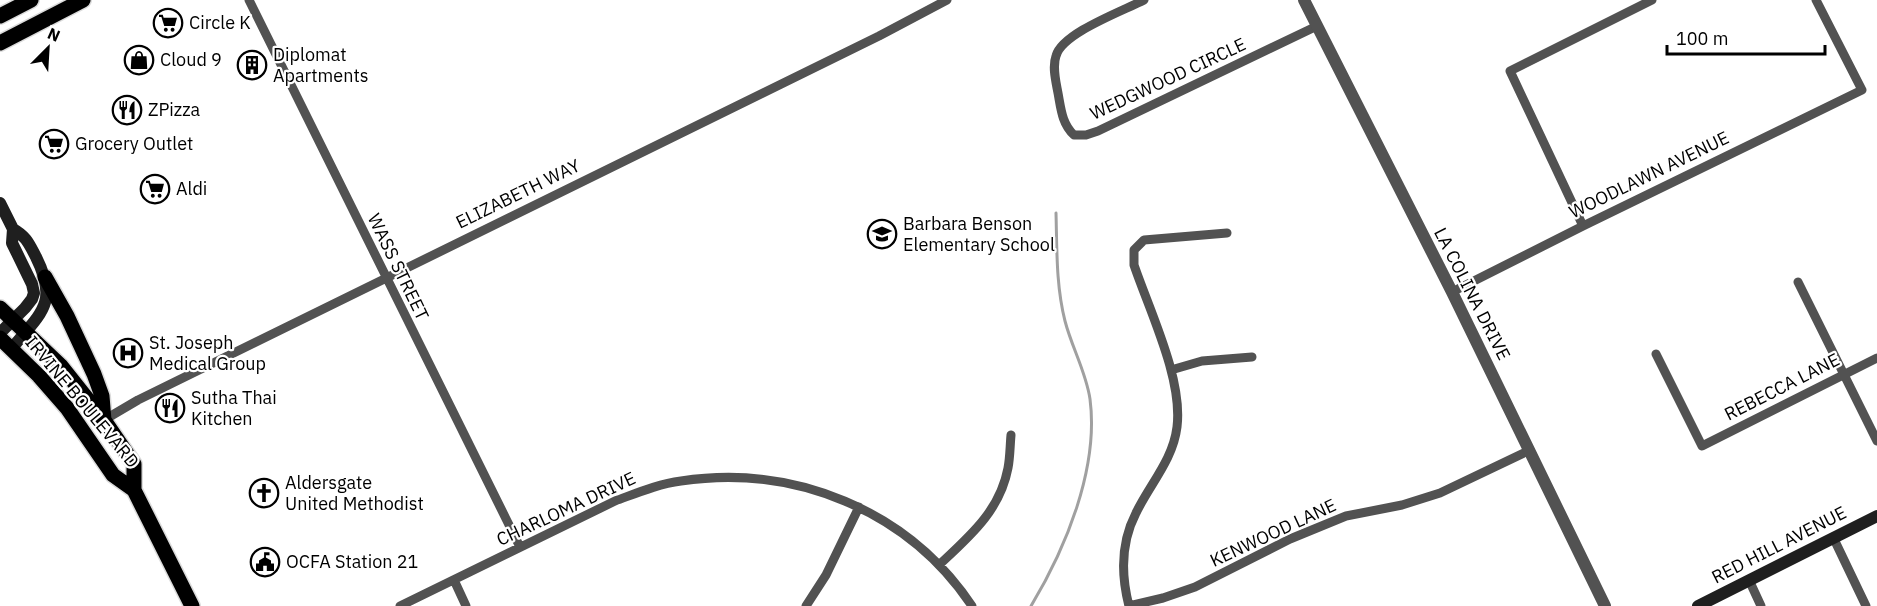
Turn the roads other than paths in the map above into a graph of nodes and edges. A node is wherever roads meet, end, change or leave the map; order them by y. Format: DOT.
graph roads {
  1 [pos="31,0"];
  2 [pos="83,0"];
  3 [pos="249,0"];
  4 [pos="947,0"];
  5 [pos="1144,0"];
  6 [pos="1305,0"];
  7 [pos="1652,0"];
  8 [pos="1816,0"];
  9 [pos="0,16"];
  10 [pos="1317,26"];
  11 [pos="0,43"];
  12 [pos="0,203"];
  13 [pos="1583,226"];
  14 [pos="13,229"];
  15 [pos="1227,233"];
  16 [pos="45,277"];
  17 [pos="385,278"];
  18 [pos="1798,282"];
  19 [pos="1452,292"];
  20 [pos="0,308"];
  21 [pos="14,320"];
  22 [pos="26,331"];
  23 [pos="0,333"];
  24 [pos="6,343"];
  25 [pos="1656,354"];
  26 [pos="1252,357"];
  27 [pos="1877,358"];
  28 [pos="1171,370"];
  29 [pos="1844,374"];
  30 [pos="104,420"];
  31 [pos="1011,435"];
  32 [pos="1877,441"];
  33 [pos="1530,450"];
  34 [pos="134,490"];
  35 [pos="859,507"];
  36 [pos="1877,516"];
  37 [pos="1833,537"];
  38 [pos="519,548"];
  39 [pos="939,565"];
  40 [pos="454,580"];
  41 [pos="1749,580"];
  42 [pos="192,606"];
  43 [pos="400,606"];
  44 [pos="466,606"];
  45 [pos="806,606"];
  46 [pos="972,606"];
  47 [pos="1129,606"];
  48 [pos="1605,606"];
  49 [pos="1698,606"];
  50 [pos="1761,606"];
  51 [pos="1866,606"];
  1 -- 9 [label="main road"];
  2 -- 11 [label="main road"];
  3 -- 17 [label="street, WASS STREET"];
  4 -- 17 [label="street, ELIZABETH WAY"];
  5 -- 10 [label="street, WEDGWOOD CIRCLE"];
  6 -- 10 [label="street, LA COLINA DRIVE"];
  7 -- 13 [label="street"];
  8 -- 13 [label="street, WOODLAWN AVENUE"];
  10 -- 19 [label="street, LA COLINA DRIVE"];
  12 -- 14 [label="main road"];
  13 -- 19 [label="street, WOODLAWN AVENUE"];
  14 -- 16 [label="main road"];
  14 -- 21 [label="main road"];
  15 -- 28 [label="street"];
  16 -- 22 [label="main road"];
  16 -- 30 [label="main road"];
  17 -- 30 [label="street, ELIZABETH WAY"];
  17 -- 38 [label="street, WASS STREET"];
  18 -- 29 [label="street"];
  19 -- 33 [label="street, LA COLINA DRIVE"];
  20 -- 21 [label="main road, IRVINE BOULEVARD"];
  21 -- 22 [label="main road, IRVINE BOULEVARD"];
  21 -- 23 [label="main road"];
  22 -- 24 [label="main road"];
  22 -- 30 [label="main road, IRVINE BOULEVARD"];
  24 -- 34 [label="main road, IRVINE BOULEVARD"];
  25 -- 29 [label="street, REBECCA LANE"];
  26 -- 28 [label="street"];
  27 -- 29 [label="street, REBECCA LANE"];
  28 -- 47 [label="street"];
  29 -- 32 [label="street"];
  30 -- 34 [label="main road, IRVINE BOULEVARD"];
  31 -- 39 [label="street"];
  33 -- 47 [label="street, KENWOOD LANE"];
  33 -- 48 [label="street, LA COLINA DRIVE"];
  34 -- 42 [label="main road, IRVINE BOULEVARD"];
  35 -- 38 [label="street, CHARLOMA DRIVE"];
  35 -- 39 [label="street, CHARLOMA DRIVE"];
  35 -- 45 [label="street"];
  36 -- 37 [label="main road, RED HILL AVENUE"];
  37 -- 41 [label="main road, RED HILL AVENUE"];
  37 -- 51 [label="street"];
  38 -- 40 [label="street, CHARLOMA DRIVE"];
  39 -- 46 [label="street, CHARLOMA DRIVE"];
  40 -- 43 [label="street, CHARLOMA DRIVE"];
  40 -- 44 [label="street"];
  41 -- 49 [label="main road, RED HILL AVENUE"];
  41 -- 50 [label="street"];
}
